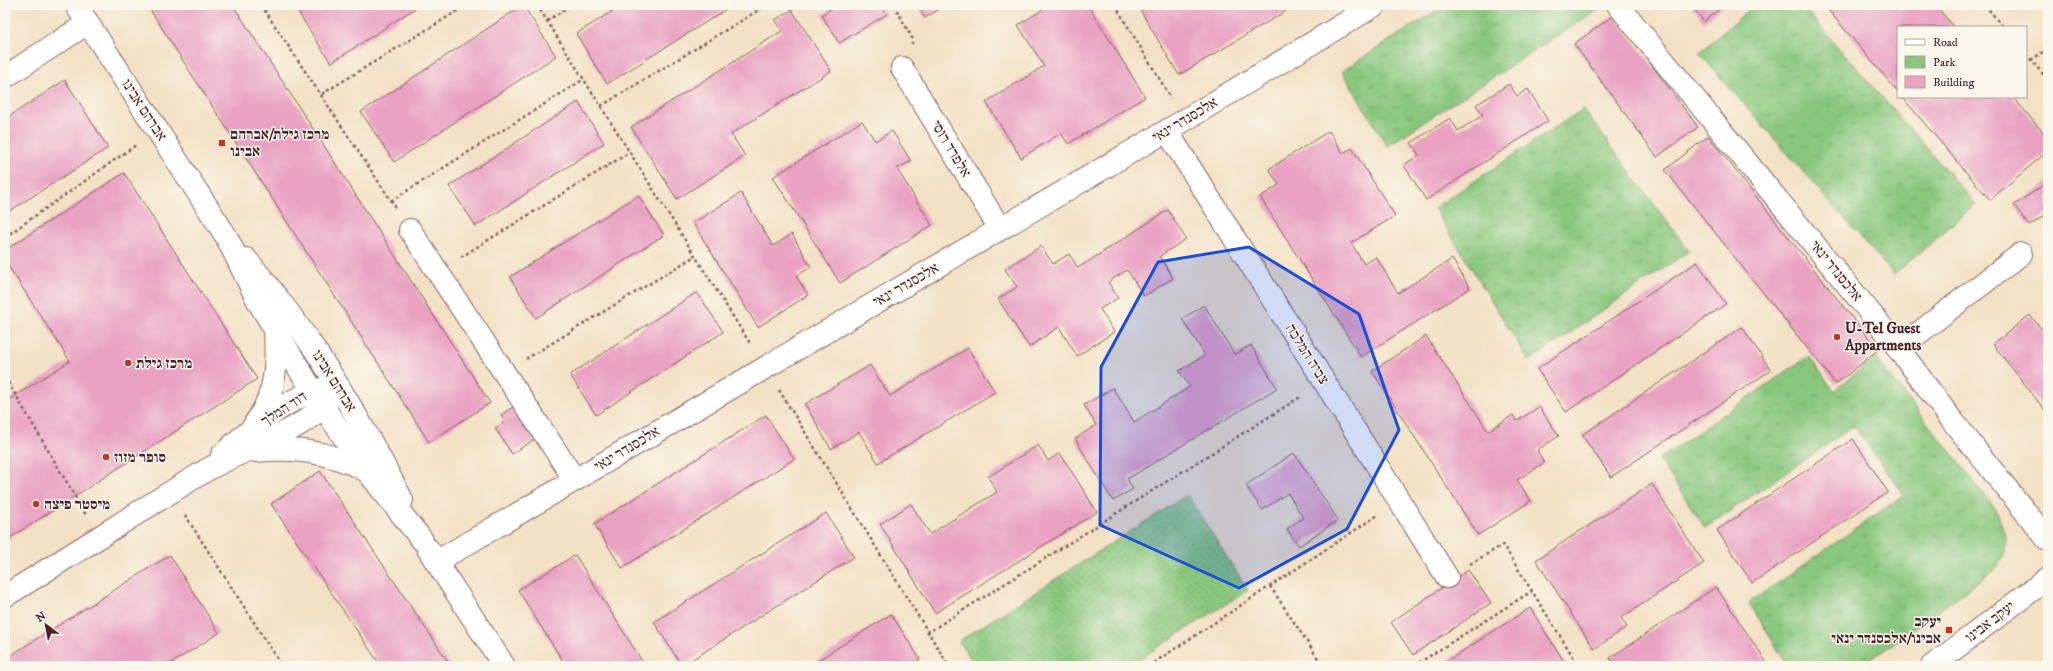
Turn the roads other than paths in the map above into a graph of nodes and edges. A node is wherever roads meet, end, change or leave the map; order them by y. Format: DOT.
graph roads {
  1 [pos="76,5"];
  2 [pos="1375,5"];
  3 [pos="1618,5"];
  4 [pos="88,23"];
  5 [pos="902,68"];
  6 [pos="5,77"];
  7 [pos="1176,126"];
  8 [pos="1000,229"];
  9 [pos="410,230"];
  10 [pos="226,236"];
  11 [pos="2021,254"];
  12 [pos="275,331"];
  13 [pos="1892,341"];
  14 [pos="338,386"];
  15 [pos="318,399"];
  16 [pos="247,442"];
  17 [pos="367,471"];
  18 [pos="575,480"];
  19 [pos="422,540"];
  20 [pos="2048,540"];
  21 [pos="436,562"];
  22 [pos="1446,577"];
  23 [pos="2048,578"];
  24 [pos="5,596"];
  25 [pos="504,666"];
  26 [pos="1932,666"];
  1 -- 4 [label="street, אברהם אבינו"];
  2 -- 7 [label="street, אלכסנדר ינאי"];
  3 -- 13 [label="street, אלכסנדר ינאי"];
  4 -- 6 [label="street"];
  4 -- 10 [label="street, אברהם אבינו"];
  5 -- 8 [label="street, אלפרד רוסי"];
  7 -- 8 [label="street, אלכסנדר ינאי"];
  7 -- 22 [label="street, צביה המלכה"];
  8 -- 18 [label="street, אלכסנדר ינאי"];
  9 -- 18 [label="street"];
  10 -- 12 [label="street, אברהם אבינו"];
  10 -- 14 [label="street, אברהם אבינו"];
  11 -- 13 [label="street"];
  12 -- 15 [label="street, אברהם אבינו"];
  12 -- 16 [label="street"];
  13 -- 20 [label="street, אלכסנדר ינאי"];
  14 -- 15 [label="street, דוד המלך"];
  14 -- 19 [label="street, אברהם אבינו"];
  15 -- 16 [label="street, דוד המלך"];
  15 -- 17 [label="street, אברהם אבינו"];
  16 -- 17 [label="street"];
  16 -- 24 [label="street, דוד המלך"];
  17 -- 19 [label="street, אברהם אבינו"];
  18 -- 21 [label="street, אלכסנדר ינאי"];
  19 -- 21 [label="street, אברהם אבינו"];
  21 -- 25 [label="street, אברהם אבינו"];
  23 -- 26 [label="street, יעקב אבינו"];
}
